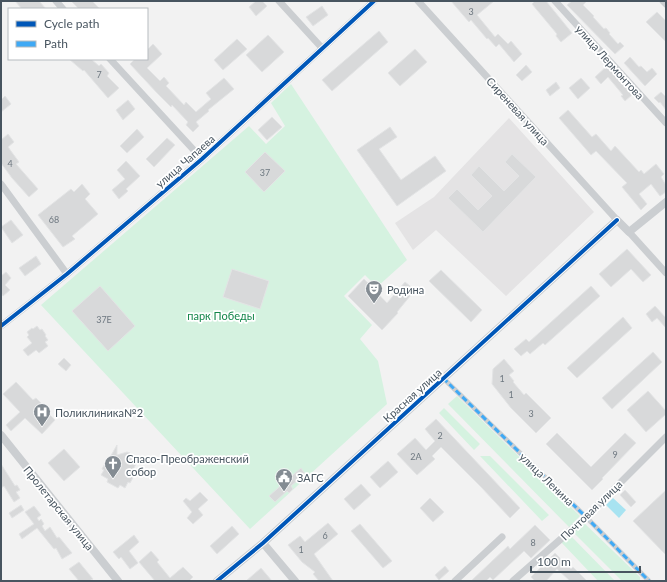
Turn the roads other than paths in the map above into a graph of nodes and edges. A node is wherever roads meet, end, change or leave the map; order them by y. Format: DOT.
graph roads {
  1 [pos="278,1"];
  2 [pos="374,1"];
  3 [pos="418,1"];
  4 [pos="555,1"];
  5 [pos="663,1"];
  6 [pos="666,4"];
  7 [pos="322,48"];
  8 [pos="111,60"];
  9 [pos="666,124"];
  10 [pos="202,159"];
  11 [pos="1,184"];
  12 [pos="666,202"];
  13 [pos="618,220"];
  14 [pos="628,232"];
  15 [pos="666,273"];
  16 [pos="67,274"];
  17 [pos="1,326"];
  18 [pos="443,378"];
  19 [pos="1,435"];
  20 [pos="666,436"];
  21 [pos="586,517"];
  22 [pos="502,537"];
  23 [pos="263,543"];
  24 [pos="118,581"];
  25 [pos="217,581"];
  26 [pos="295,581"];
  27 [pos="455,581"];
  28 [pos="513,581"];
  29 [pos="648,581"];
  1 -- 7 [label="street"];
  2 -- 7 [label="street, улица Чапаева"];
  3 -- 13 [label="street, Сиреневая улица"];
  4 -- 9 [label="street, улица Лермонтова"];
  5 -- 6 [label="street"];
  7 -- 10 [label="street, улица Чапаева"];
  8 -- 10 [label="street"];
  10 -- 16 [label="street, улица Чапаева"];
  11 -- 16 [label="street"];
  12 -- 14 [label="street"];
  13 -- 14 [label="street"];
  13 -- 18 [label="street, Красная улица"];
  14 -- 15 [label="street"];
  16 -- 17 [label="street, улица Чапаева"];
  18 -- 21 [label="street, улица Ленина"];
  18 -- 23 [label="street, Красная улица"];
  19 -- 24 [label="street, Пролетарская улица"];
  20 -- 21 [label="street, Почтовая улица"];
  21 -- 28 [label="street, Почтовая улица"];
  21 -- 29 [label="street, улица Ленина"];
  22 -- 27 [label="street"];
  23 -- 25 [label="street, Красная улица"];
  23 -- 26 [label="street"];
}
